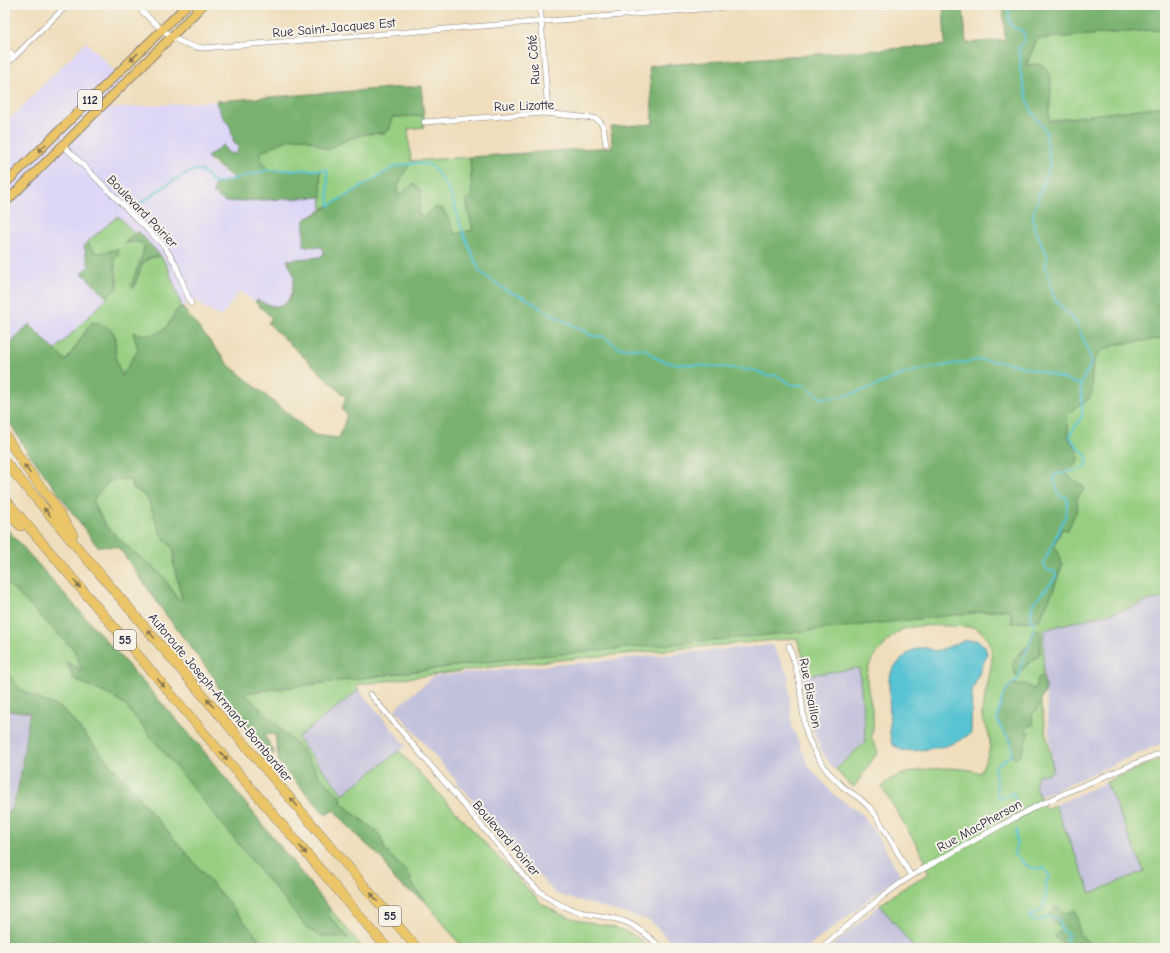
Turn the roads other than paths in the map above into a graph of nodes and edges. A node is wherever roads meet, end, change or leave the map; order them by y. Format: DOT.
graph roads {
  1 [pos="67,5"];
  2 [pos="136,5"];
  3 [pos="186,5"];
  4 [pos="203,5"];
  5 [pos="540,5"];
  6 [pos="751,5"];
  7 [pos="541,21"];
  8 [pos="162,29"];
  9 [pos="172,36"];
  10 [pos="5,48"];
  11 [pos="14,57"];
  12 [pos="5,66"];
  13 [pos="548,113"];
  14 [pos="424,122"];
  15 [pos="62,144"];
  16 [pos="606,144"];
  17 [pos="5,184"];
  18 [pos="5,202"];
  19 [pos="190,304"];
  20 [pos="5,435"];
  21 [pos="5,462"];
  22 [pos="5,499"];
  23 [pos="5,510"];
  24 [pos="52,554"];
  25 [pos="91,563"];
  26 [pos="789,646"];
  27 [pos="370,694"];
  28 [pos="1165,751"];
  29 [pos="911,876"];
  30 [pos="387,948"];
  31 [pos="417,948"];
  32 [pos="661,948"];
  33 [pos="821,948"];
  1 -- 11 [label="street"];
  2 -- 8 [label="street, Rue Saint-Jacques Est"];
  3 -- 8 [label="main road, 112"];
  4 -- 9 [label="main road, 112"];
  5 -- 7 [label="street, Rue Côté"];
  6 -- 7 [label="street, Rue Saint-Jacques Est"];
  7 -- 9 [label="street, Rue Saint-Jacques Est"];
  7 -- 13 [label="street, Rue Côté"];
  8 -- 9 [label="street, Rue Saint-Jacques Est"];
  8 -- 17 [label="main road, 112, one-way"];
  9 -- 15 [label="main road, 112"];
  10 -- 11 [label="street"];
  11 -- 12 [label="street"];
  13 -- 14 [label="street, Rue Lizotte"];
  13 -- 16 [label="street, Rue Lizotte"];
  15 -- 18 [label="main road, 112"];
  15 -- 19 [label="street, Boulevard Poirier"];
  25 -- 20 [label="highway, one-way"];
  25 -- 21 [label="highway, Autoroute Joseph-Armand-Bombardier / 55, one-way"];
  22 -- 24 [label="highway, 55"];
  23 -- 24 [label="highway"];
  24 -- 30 [label="highway, 55, one-way"];
  31 -- 25 [label="highway, Autoroute Joseph-Armand-Bombardier / 55, one-way"];
  26 -- 29 [label="street, Rue Bisaillon"];
  27 -- 32 [label="street, Boulevard Poirier"];
  28 -- 29 [label="street, Rue MacPherson"];
  29 -- 33 [label="street, Rue MacPherson"];
}
